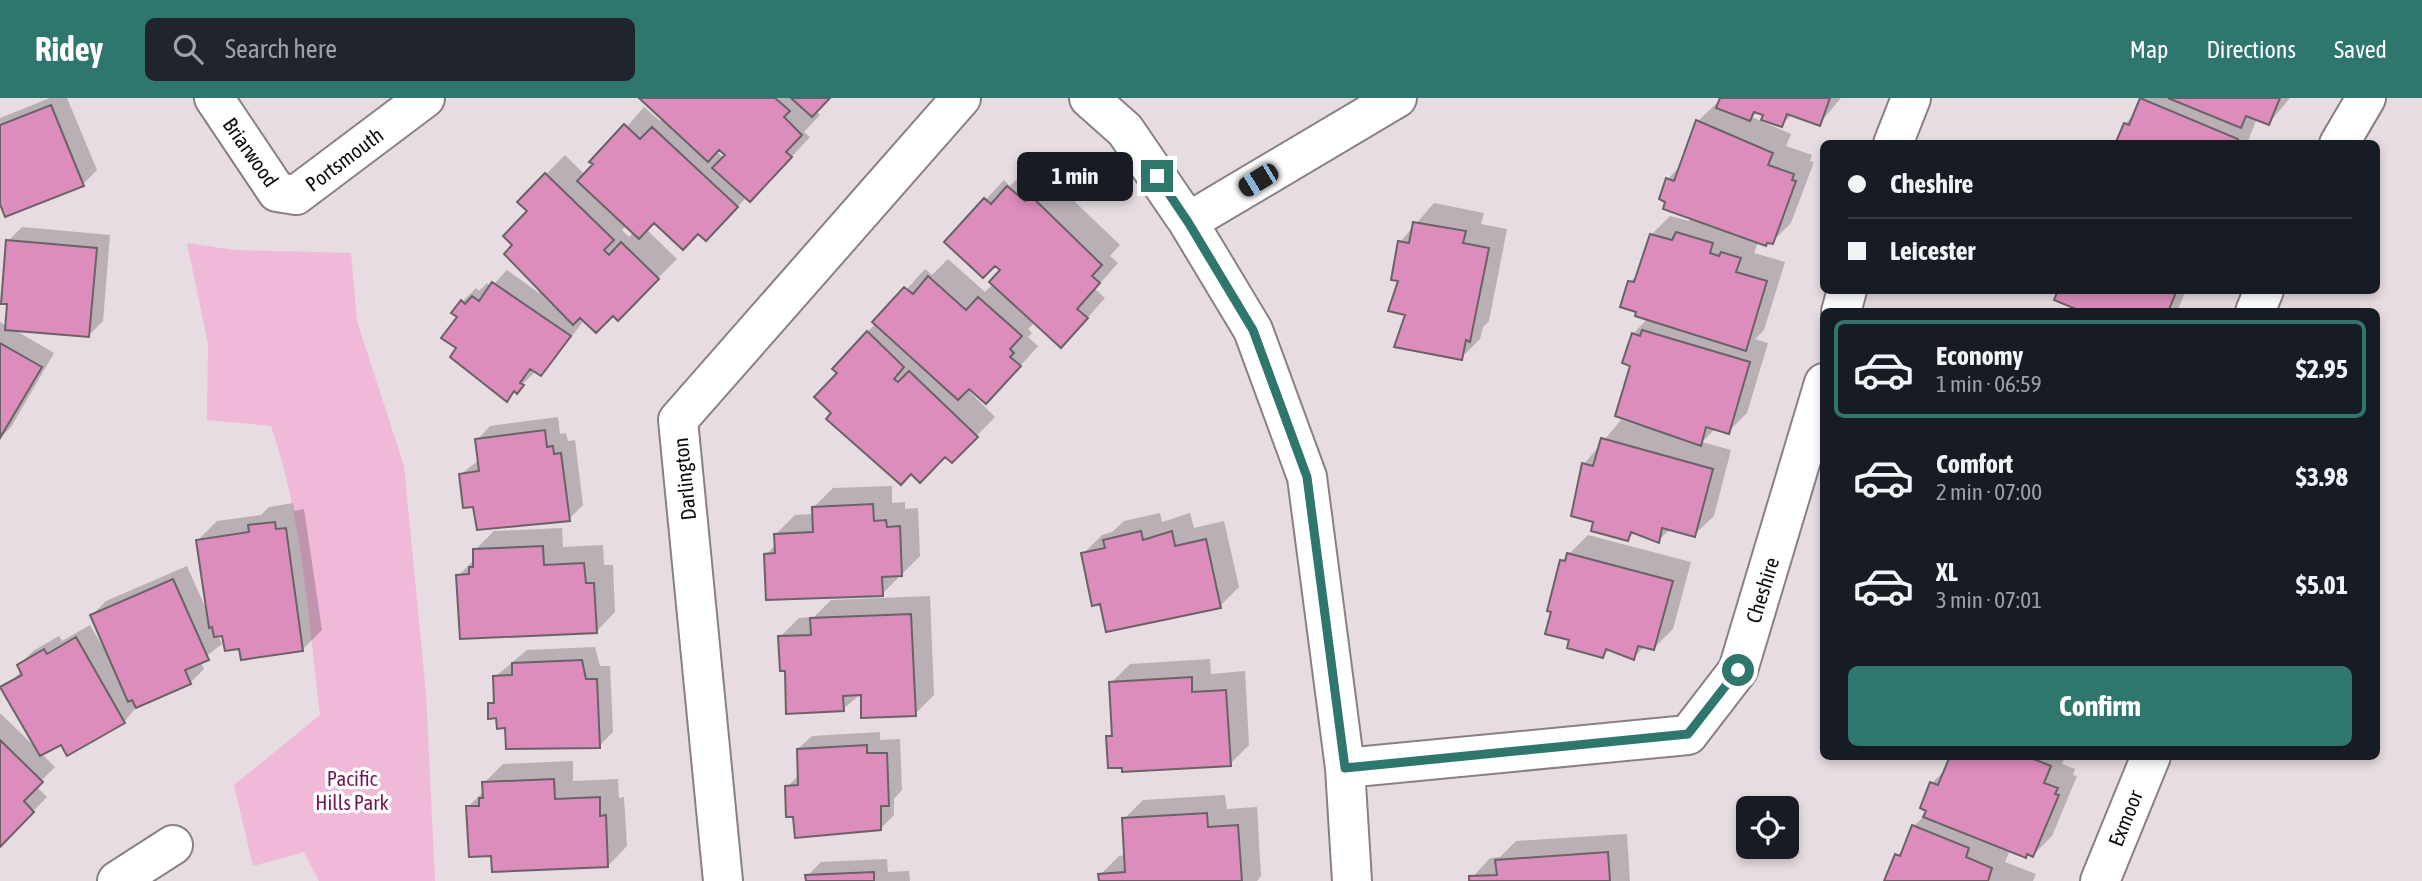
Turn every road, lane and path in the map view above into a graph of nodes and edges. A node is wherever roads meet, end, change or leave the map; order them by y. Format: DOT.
graph roads {
  1 [pos="214,98"];
  2 [pos="425,98"];
  3 [pos="961,98"];
  4 [pos="1089,98"];
  5 [pos="1397,98"];
  6 [pos="1911,98"];
  7 [pos="2367,98"];
  8 [pos="1895,140"];
  9 [pos="2341,140"];
  10 [pos="296,195"];
  11 [pos="1188,222"];
  12 [pos="1820,396"];
  13 [pos="2149,760"];
  14 [pos="1345,768"];
  15 [pos="173,845"];
  16 [pos="117,881"];
  17 [pos="723,881"];
  18 [pos="1352,881"];
  19 [pos="2100,881"];
  1 -- 10 [label="street, Briarwood"];
  2 -- 10 [label="street, Portsmouth"];
  3 -- 17 [label="street, Darlington"];
  4 -- 11 [label="street"];
  5 -- 11 [label="street"];
  6 -- 8 [label="street"];
  7 -- 9 [label="street"];
  11 -- 14 [label="street"];
  12 -- 14 [label="street, Cheshire"];
  13 -- 19 [label="street, Exmoor"];
  14 -- 18 [label="street"];
  15 -- 16 [label="street"];
}
